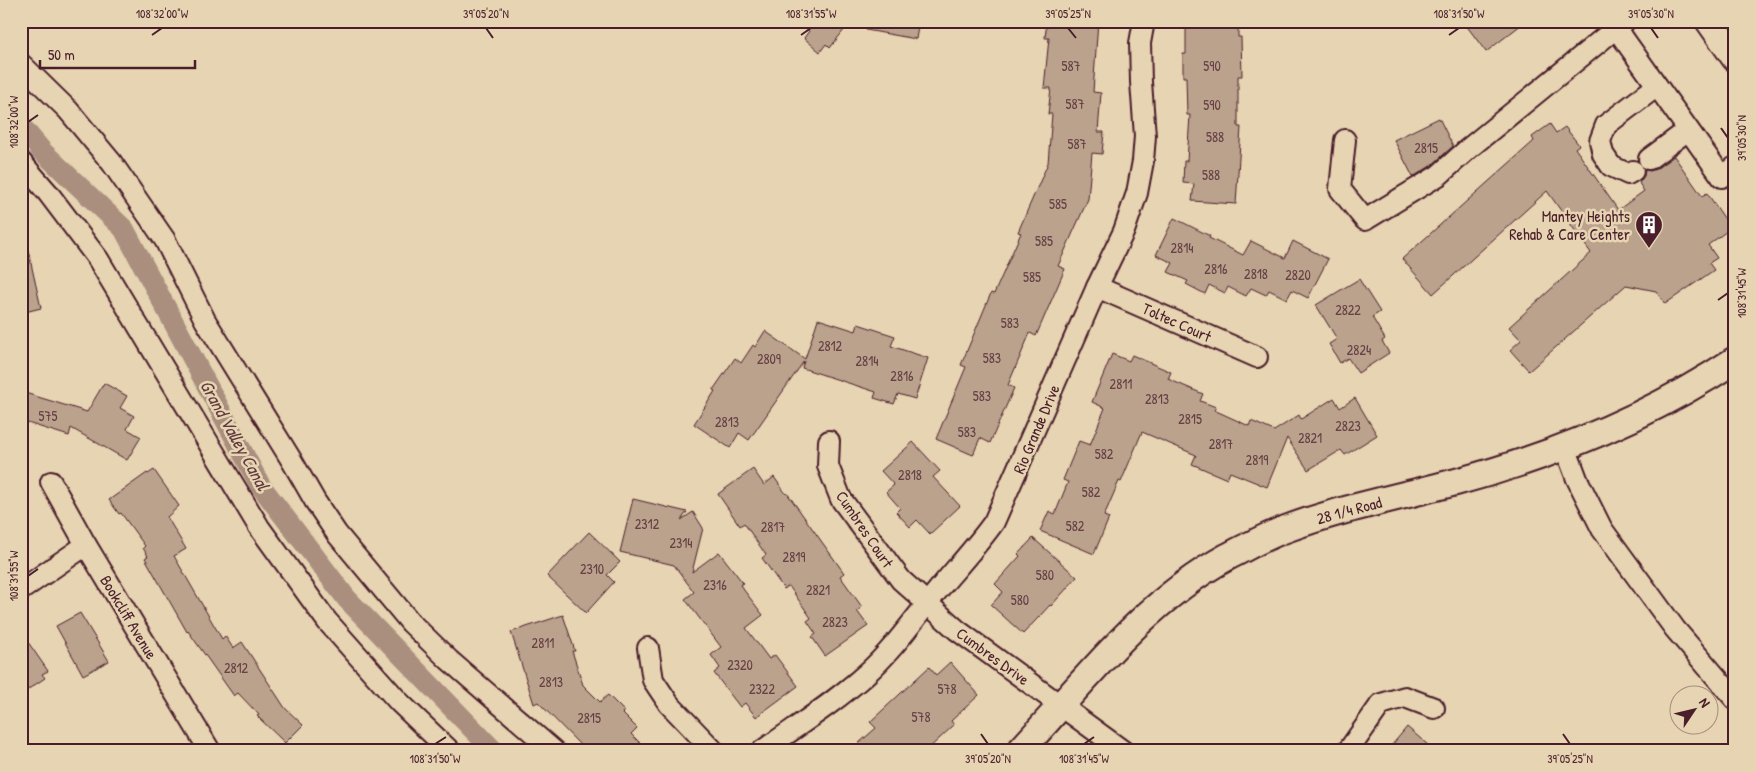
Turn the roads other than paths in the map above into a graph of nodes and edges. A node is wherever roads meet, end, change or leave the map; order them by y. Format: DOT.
graph roads {
  1 [pos="1144,21"];
  2 [pos="1709,21"];
  3 [pos="1617,24"];
  4 [pos="1735,58"];
  5 [pos="21,64"];
  6 [pos="1657,86"];
  7 [pos="1688,130"];
  8 [pos="1344,140"];
  9 [pos="1649,159"];
  10 [pos="21,162"];
  11 [pos="1735,168"];
  12 [pos="1633,171"];
  13 [pos="1097,287"];
  14 [pos="1257,357"];
  15 [pos="1735,360"];
  16 [pos="829,441"];
  17 [pos="1564,447"];
  18 [pos="51,482"];
  19 [pos="86,545"];
  20 [pos="21,590"];
  21 [pos="927,604"];
  22 [pos="648,648"];
  23 [pos="1735,699"];
  24 [pos="1062,706"];
  25 [pos="1434,708"];
  26 [pos="210,751"];
  27 [pos="450,751"];
  28 [pos="554,751"];
  29 [pos="714,751"];
  30 [pos="762,751"];
  31 [pos="1020,751"];
  32 [pos="1123,751"];
  33 [pos="1348,751"];
  1 -- 13 [label="street, Rio Grande Drive"];
  2 -- 4 [label="main road"];
  3 -- 6 [label="street"];
  3 -- 8 [label="street"];
  5 -- 28 [label="street"];
  6 -- 7 [label="street"];
  6 -- 12 [label="street"];
  7 -- 9 [label="street"];
  7 -- 11 [label="street"];
  10 -- 27 [label="street"];
  13 -- 14 [label="street, Toltec Court"];
  13 -- 21 [label="street, Rio Grande Drive"];
  15 -- 17 [label="main road, 28 1/4 Road"];
  16 -- 21 [label="street, Cumbres Court"];
  17 -- 23 [label="street"];
  17 -- 24 [label="main road, 28 1/4 Road"];
  18 -- 19 [label="street, Bookcliff Avenue"];
  19 -- 20 [label="street"];
  19 -- 26 [label="street, Bookcliff Avenue"];
  21 -- 24 [label="street, Cumbres Drive"];
  21 -- 30 [label="street, Rio Grande Drive"];
  22 -- 29 [label="street"];
  24 -- 31 [label="main road, 28 1/4 Road"];
  24 -- 32 [label="street, Cumbres Drive"];
  25 -- 33 [label="street"];
}
